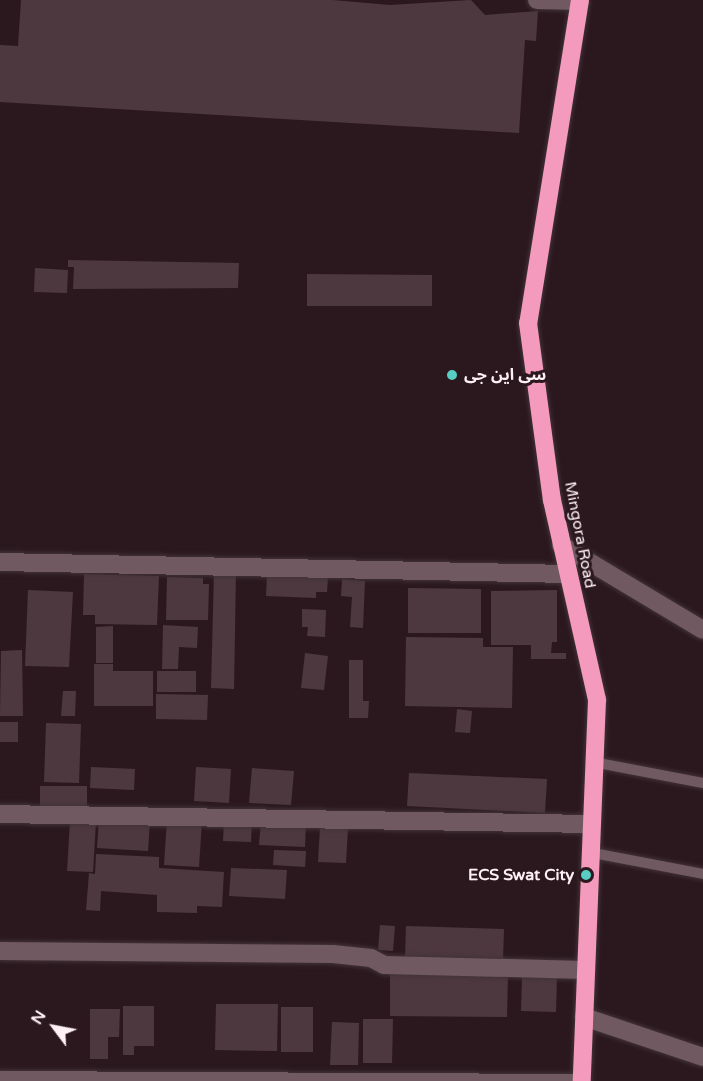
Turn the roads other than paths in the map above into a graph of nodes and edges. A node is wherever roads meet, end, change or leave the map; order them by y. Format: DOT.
graph roads {
  1 [pos="537,0"];
  2 [pos="580,1"];
  3 [pos="561,545"];
  4 [pos="0,562"];
  5 [pos="567,574"];
  6 [pos="703,630"];
  7 [pos="593,762"];
  8 [pos="703,783"];
  9 [pos="0,814"];
  10 [pos="589,824"];
  11 [pos="588,852"];
  12 [pos="703,874"];
  13 [pos="0,951"];
  14 [pos="585,970"];
  15 [pos="584,1017"];
  16 [pos="703,1057"];
  17 [pos="0,1076"];
  18 [pos="582,1080"];
  1 -- 2 [label="street"];
  2 -- 3 [label="highway, Mingora Road"];
  3 -- 5 [label="highway, Mingora Road"];
  3 -- 6 [label="street"];
  4 -- 5 [label="street"];
  5 -- 7 [label="highway, Mingora Road"];
  7 -- 8 [label="lane"];
  7 -- 10 [label="highway, Mingora Road"];
  9 -- 10 [label="street"];
  10 -- 11 [label="highway, Mingora Road"];
  11 -- 12 [label="lane"];
  11 -- 14 [label="highway, Mingora Road"];
  13 -- 14 [label="street"];
  14 -- 15 [label="highway, Mingora Road"];
  15 -- 16 [label="street"];
  15 -- 18 [label="highway, Mingora Road"];
  17 -- 18 [label="lane"];
}
